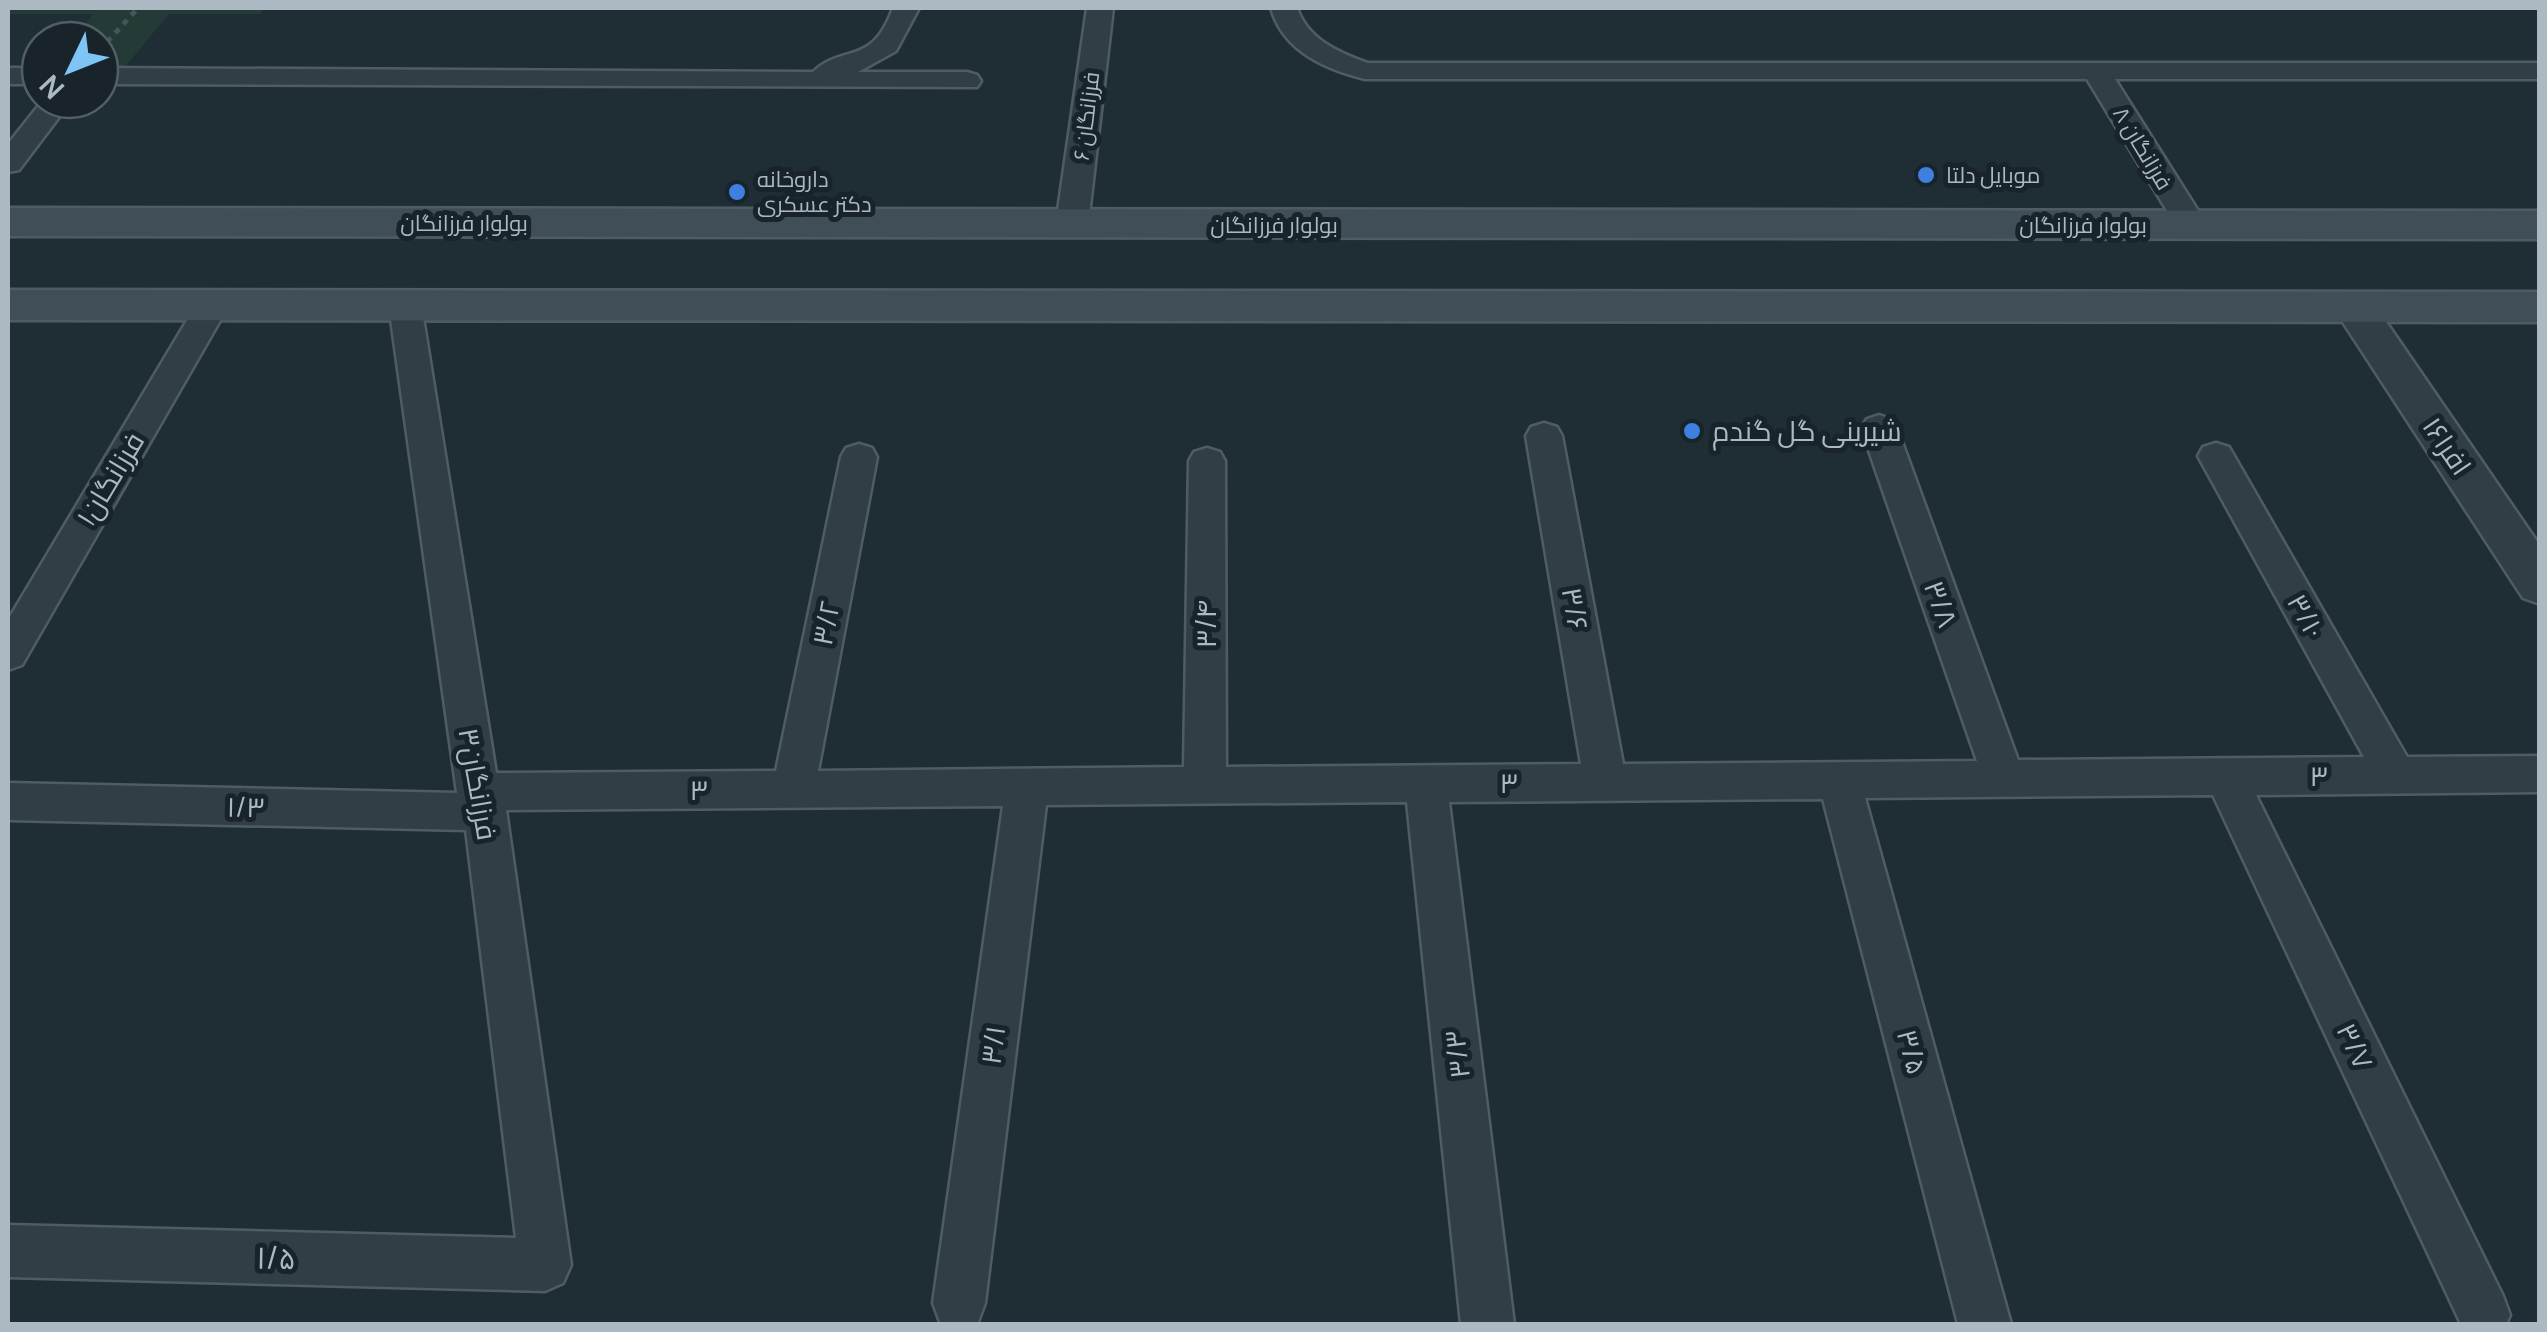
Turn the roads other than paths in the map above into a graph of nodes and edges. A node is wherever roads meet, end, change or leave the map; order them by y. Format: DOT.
graph roads {
  1 [pos="906,8"];
  2 [pos="1100,8"];
  3 [pos="1284,8"];
  4 [pos="2096,71"];
  5 [pos="2540,71"];
  6 [pos="120,76"];
  7 [pos="800,80"];
  8 [pos="967,81"];
  9 [pos="42,120"];
  10 [pos="8,163"];
  11 [pos="8,222"];
  12 [pos="1072,224"];
  13 [pos="2191,225"];
  14 [pos="2540,225"];
  15 [pos="1627,227"];
  16 [pos="8,304"];
  17 [pos="214,305"];
  18 [pos="404,305"];
  19 [pos="1649,306"];
  20 [pos="2354,307"];
  21 [pos="2540,307"];
  22 [pos="1879,428"];
  23 [pos="1544,436"];
  24 [pos="2216,456"];
  25 [pos="859,457"];
  26 [pos="1207,462"];
  27 [pos="2540,585"];
  28 [pos="8,654"];
  29 [pos="2540,774"];
  30 [pos="2396,776"];
  31 [pos="2226,777"];
  32 [pos="2004,779"];
  33 [pos="1838,780"];
  34 [pos="1605,782"];
  35 [pos="1426,784"];
  36 [pos="1205,786"];
  37 [pos="1027,788"];
  38 [pos="793,789"];
  39 [pos="8,802"];
  40 [pos="482,802"];
  41 [pos="8,1251"];
  42 [pos="545,1265"];
  43 [pos="959,1302"];
  44 [pos="2484,1315"];
  45 [pos="1488,1324"];
  46 [pos="1985,1324"];
  1 -- 7 [label="street"];
  2 -- 12 [label="street, فرزانگان ۶"];
  3 -- 4 [label="street"];
  4 -- 5 [label="street"];
  4 -- 13 [label="street, فرزانگان ۸"];
  6 -- 7 [label="street"];
  7 -- 8 [label="street"];
  9 -- 10 [label="street"];
  11 -- 12 [label="main road, بولوار فرزانگان"];
  12 -- 15 [label="main road, بولوار فرزانگان"];
  13 -- 14 [label="main road, بولوار فرزانگان"];
  13 -- 15 [label="main road, بولوار فرزانگان"];
  15 -- 19 [label="main road"];
  16 -- 17 [label="main road"];
  17 -- 18 [label="main road"];
  17 -- 28 [label="street, فرزانگان۱"];
  18 -- 19 [label="main road"];
  18 -- 40 [label="street, فرزانگان۳"];
  19 -- 20 [label="main road"];
  20 -- 21 [label="main road"];
  20 -- 27 [label="street, ۱۶افرا"];
  22 -- 32 [label="street, ۳/۸"];
  23 -- 34 [label="street, ۳/۶"];
  24 -- 30 [label="street, ۳/۱۰"];
  25 -- 38 [label="street, ۳/۲"];
  26 -- 36 [label="street, ۳/۴"];
  29 -- 30 [label="street, ۳"];
  30 -- 31 [label="street, ۳"];
  31 -- 32 [label="street, ۳"];
  31 -- 44 [label="street, ۳/۷"];
  32 -- 33 [label="street, ۳"];
  33 -- 34 [label="street, ۳"];
  33 -- 46 [label="street, ۳/۵"];
  34 -- 35 [label="street, ۳"];
  35 -- 36 [label="street, ۳"];
  35 -- 45 [label="street, ۳/۳"];
  36 -- 37 [label="street, ۳"];
  37 -- 38 [label="street, ۳"];
  37 -- 43 [label="street, ۳/۱"];
  38 -- 40 [label="street, ۳"];
  39 -- 40 [label="street, ۱/۳"];
  40 -- 42 [label="street, فرزانگان۳"];
  41 -- 42 [label="street, ۱/۵"];
}
